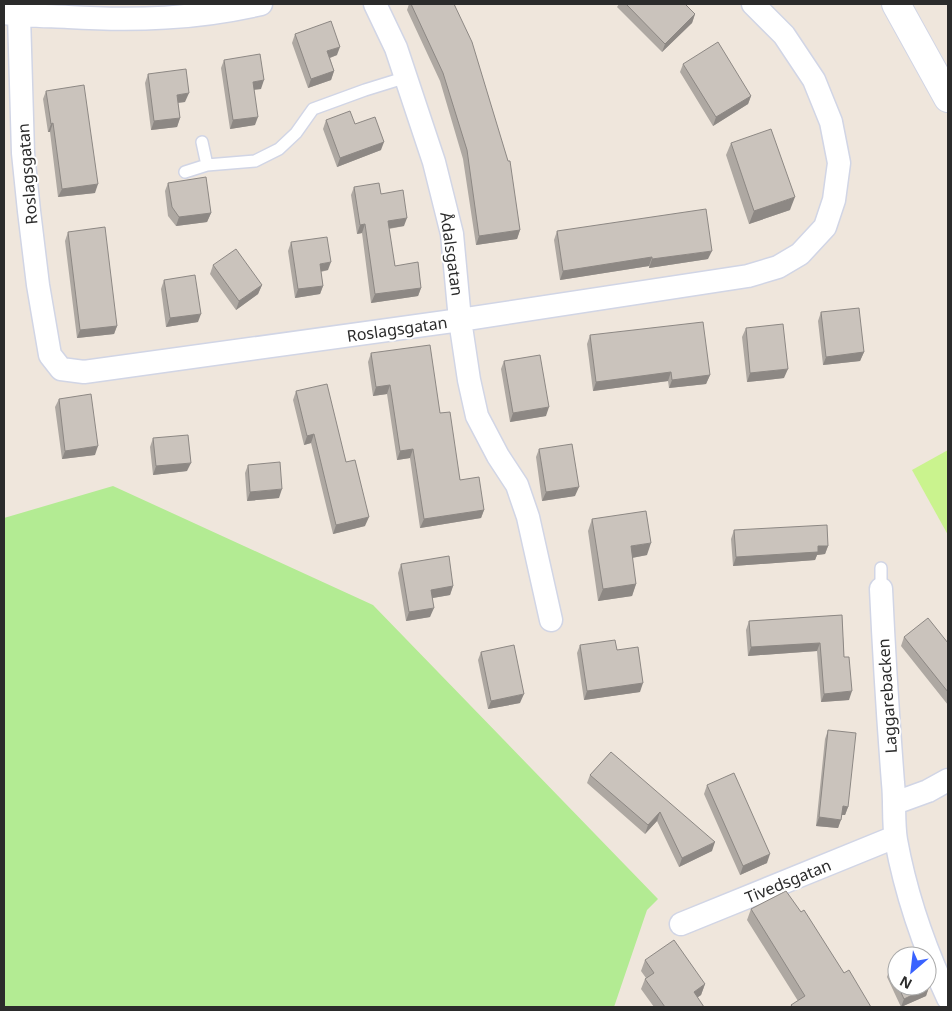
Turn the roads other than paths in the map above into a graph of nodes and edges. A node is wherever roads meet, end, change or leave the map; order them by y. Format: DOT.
graph roads {
  1 [pos="261,4"];
  2 [pos="375,4"];
  3 [pos="753,4"];
  4 [pos="896,4"];
  5 [pos="14,10"];
  6 [pos="407,77"];
  7 [pos="948,98"];
  8 [pos="202,142"];
  9 [pos="207,165"];
  10 [pos="185,172"];
  11 [pos="460,320"];
  12 [pos="881,579"];
  13 [pos="551,620"];
  14 [pos="948,780"];
  15 [pos="895,803"];
  16 [pos="895,837"];
  17 [pos="681,924"];
  18 [pos="948,998"];
  1 -- 5 [label="street"];
  2 -- 6 [label="street, Ådalsgatan"];
  3 -- 11 [label="street, Roslagsgatan"];
  4 -- 7 [label="main road"];
  5 -- 11 [label="street, Roslagsgatan"];
  6 -- 9 [label="lane"];
  6 -- 11 [label="street, Ådalsgatan"];
  8 -- 9 [label="lane"];
  9 -- 10 [label="lane"];
  11 -- 13 [label="street, Ådalsgatan"];
  12 -- 15 [label="street, Laggarebacken"];
  14 -- 15 [label="street"];
  15 -- 16 [label="street, Laggarebacken"];
  16 -- 17 [label="street, Tivedsgatan"];
  16 -- 18 [label="street, Laggarebacken"];
}
